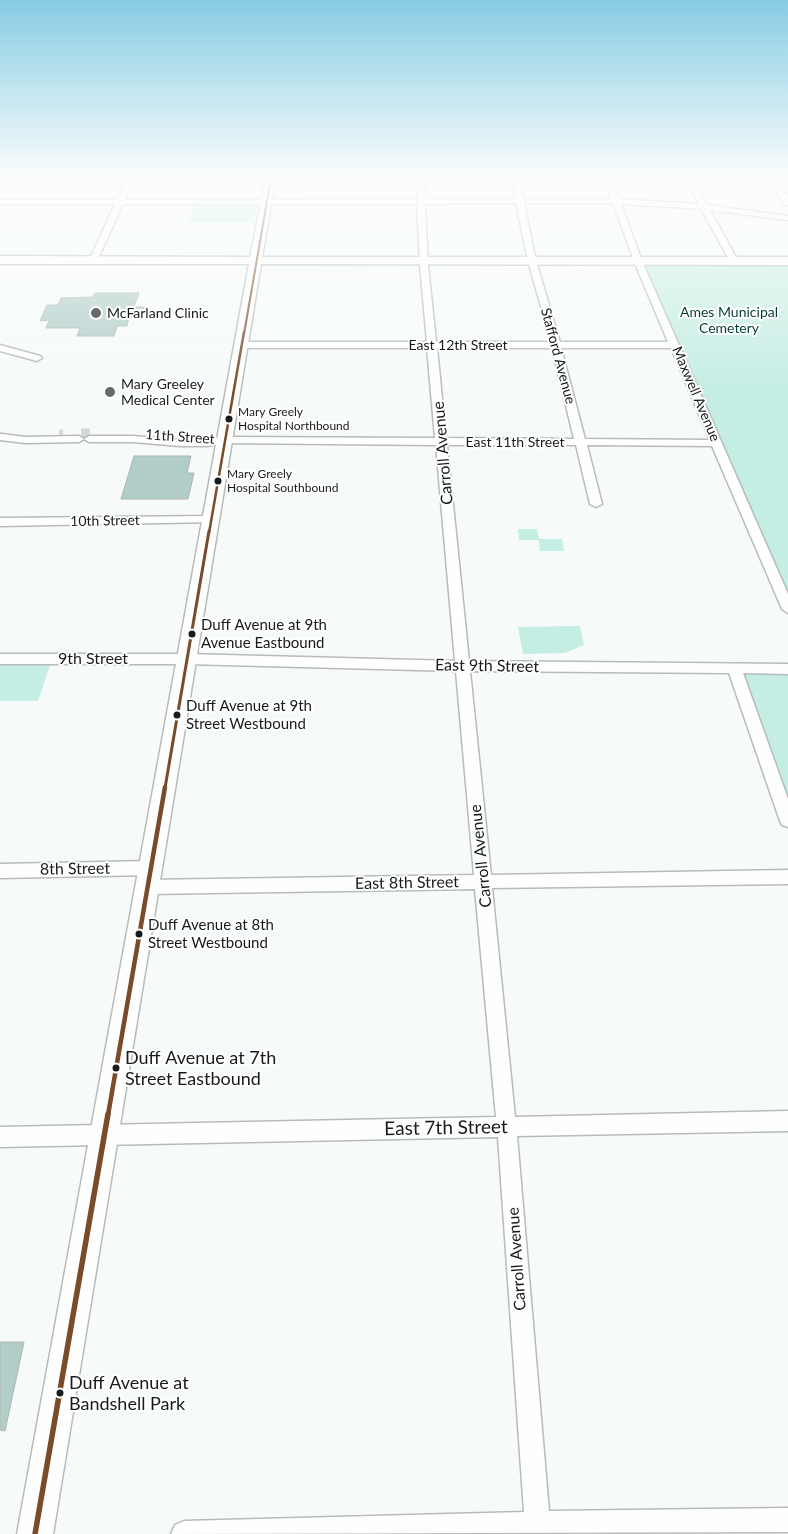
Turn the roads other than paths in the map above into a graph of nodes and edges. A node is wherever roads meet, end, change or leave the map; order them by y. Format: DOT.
graph roads {
  1 [pos="98,250"];
  2 [pos="258,250"];
  3 [pos="423,250"];
  4 [pos="530,250"];
  5 [pos="634,250"];
  6 [pos="728,250"];
  7 [pos="0,260"];
  8 [pos="256,260"];
  9 [pos="424,260"];
  10 [pos="532,260"];
  11 [pos="638,260"];
  12 [pos="93,261"];
  13 [pos="734,261"];
  14 [pos="788,261"];
  15 [pos="241,345"];
  16 [pos="432,345"];
  17 [pos="556,345"];
  18 [pos="675,345"];
  19 [pos="0,348"];
  20 [pos="37,358"];
  21 [pos="1,437"];
  22 [pos="85,437"];
  23 [pos="224,440"];
  24 [pos="442,441"];
  25 [pos="580,442"];
  26 [pos="716,443"];
  27 [pos="596,504"];
  28 [pos="210,520"];
  29 [pos="0,522"];
  30 [pos="788,610"];
  31 [pos="0,659"];
  32 [pos="186,659"];
  33 [pos="462,666"];
  34 [pos="734,668"];
  35 [pos="788,669"];
  36 [pos="788,821"];
  37 [pos="0,871"];
  38 [pos="788,877"];
  39 [pos="148,878"];
  40 [pos="484,882"];
  41 [pos="788,1121"];
  42 [pos="507,1127"];
  43 [pos="104,1135"];
  44 [pos="0,1137"];
  45 [pos="788,1520"];
  46 [pos="537,1529"];
  47 [pos="35,1534"];
  48 [pos="184,1534"];
  1 -- 12 [label="street"];
  2 -- 8 [label="main road"];
  3 -- 9 [label="street, Carroll Avenue"];
  4 -- 10 [label="street, Stafford Avenue"];
  5 -- 11 [label="street, Maxwell Avenue"];
  6 -- 13 [label="street"];
  7 -- 12 [label="main road"];
  8 -- 9 [label="main road"];
  8 -- 12 [label="main road"];
  8 -- 15 [label="main road"];
  9 -- 10 [label="main road"];
  9 -- 16 [label="street, Carroll Avenue"];
  10 -- 11 [label="main road"];
  10 -- 17 [label="street, Stafford Avenue"];
  11 -- 13 [label="main road"];
  11 -- 18 [label="street, Maxwell Avenue"];
  13 -- 14 [label="main road"];
  15 -- 16 [label="street, East 12th Street"];
  15 -- 23 [label="main road"];
  16 -- 17 [label="street, East 12th Street"];
  16 -- 24 [label="street, Carroll Avenue"];
  17 -- 18 [label="street, East 12th Street"];
  17 -- 25 [label="street, Stafford Avenue"];
  18 -- 26 [label="street, Maxwell Avenue"];
  19 -- 20 [label="street"];
  21 -- 22 [label="street, 11th Street"];
  21 -- 22 [label="street, 11th Street"];
  22 -- 23 [label="street, 11th Street"];
  23 -- 24 [label="street, East 11th Street"];
  23 -- 28 [label="main road"];
  24 -- 25 [label="street, East 11th Street"];
  24 -- 33 [label="street, Carroll Avenue"];
  25 -- 26 [label="street, East 11th Street"];
  25 -- 27 [label="street, Stafford Avenue"];
  26 -- 30 [label="street, Maxwell Avenue"];
  28 -- 29 [label="street, 10th Street"];
  28 -- 32 [label="main road"];
  31 -- 32 [label="street, 9th Street"];
  32 -- 33 [label="street, East 9th Street"];
  32 -- 39 [label="main road"];
  33 -- 34 [label="street, East 9th Street"];
  33 -- 40 [label="street, Carroll Avenue"];
  34 -- 35 [label="street, East 9th Street"];
  34 -- 36 [label="street"];
  37 -- 39 [label="street, 8th Street"];
  38 -- 40 [label="street, East 8th Street"];
  39 -- 40 [label="street, East 8th Street"];
  39 -- 43 [label="main road"];
  40 -- 42 [label="street, Carroll Avenue"];
  41 -- 42 [label="street, East 7th Street"];
  42 -- 43 [label="street, East 7th Street"];
  42 -- 46 [label="street, Carroll Avenue"];
  43 -- 44 [label="street, East 7th Street"];
  43 -- 47 [label="main road"];
  45 -- 46 [label="street"];
  46 -- 48 [label="street"];
}
